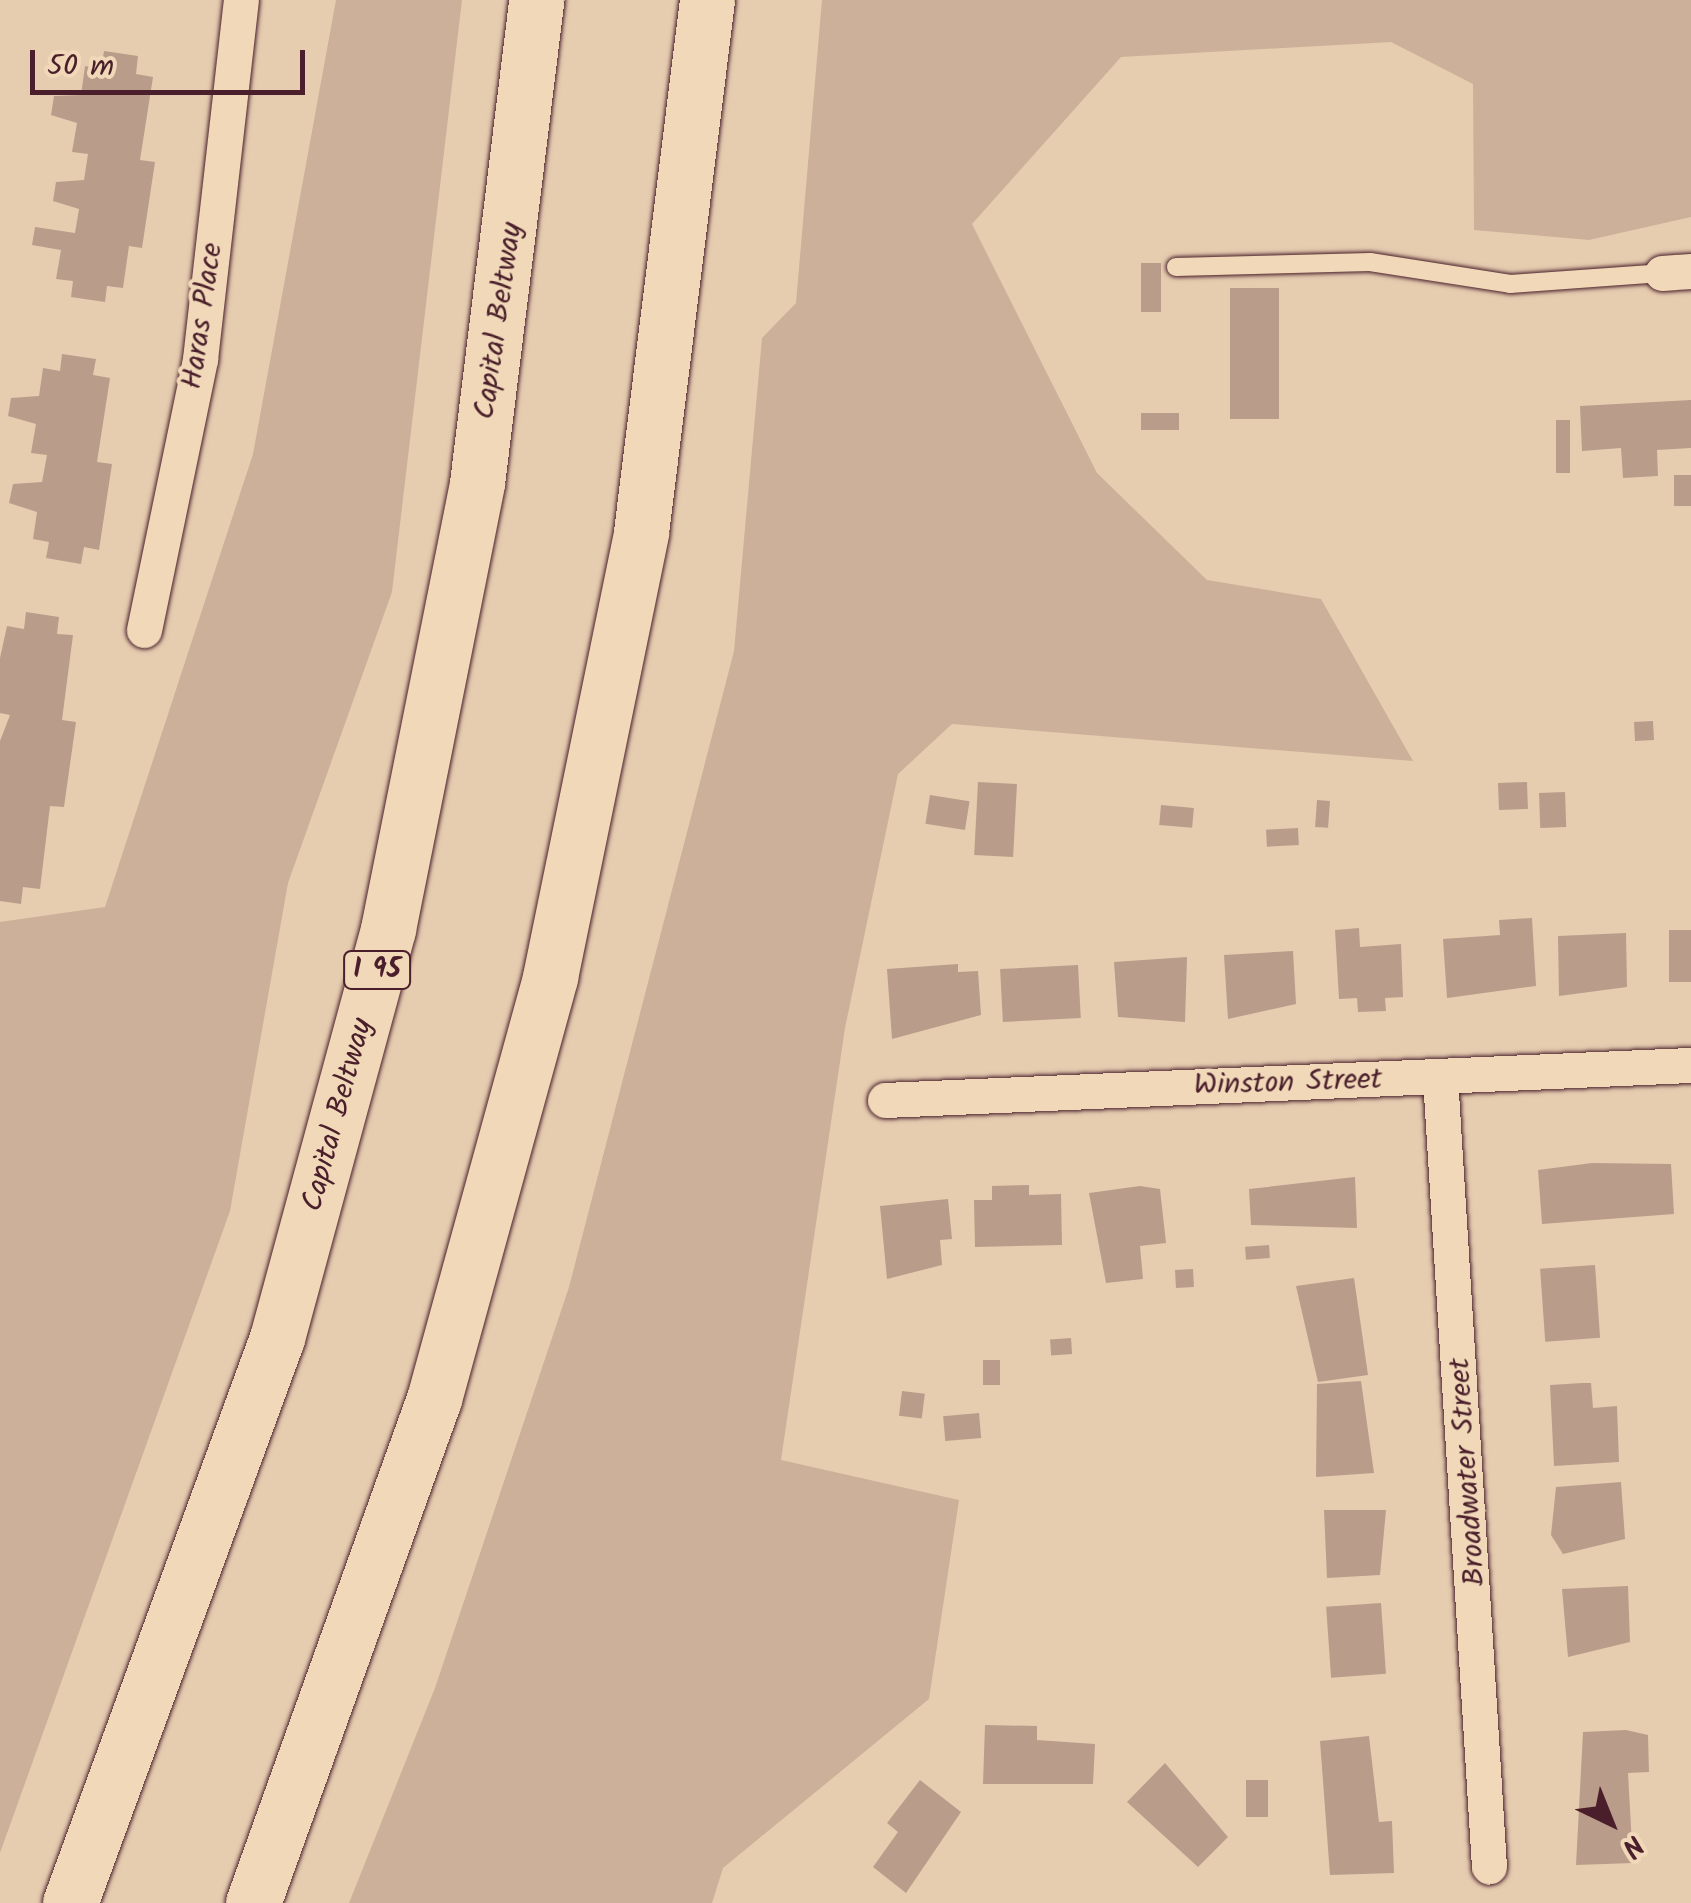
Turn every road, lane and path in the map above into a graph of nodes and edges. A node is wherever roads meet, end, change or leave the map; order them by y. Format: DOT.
graph roads {
  1 [pos="241,0"];
  2 [pos="536,0"];
  3 [pos="707,0"];
  4 [pos="1176,267"];
  5 [pos="1676,272"];
  6 [pos="144,630"];
  7 [pos="1691,1065"];
  8 [pos="1440,1077"];
  9 [pos="884,1100"];
  10 [pos="1489,1866"];
  11 [pos="70,1903"];
  12 [pos="253,1903"];
  1 -- 6 [label="street, Haras Place"];
  2 -- 11 [label="highway, Capital Beltway / I 95"];
  3 -- 12 [label="highway"];
  4 -- 5 [label="lane"];
  7 -- 8 [label="street, Winston Street"];
  8 -- 9 [label="street, Winston Street"];
  8 -- 10 [label="street, Broadwater Street"];
}
